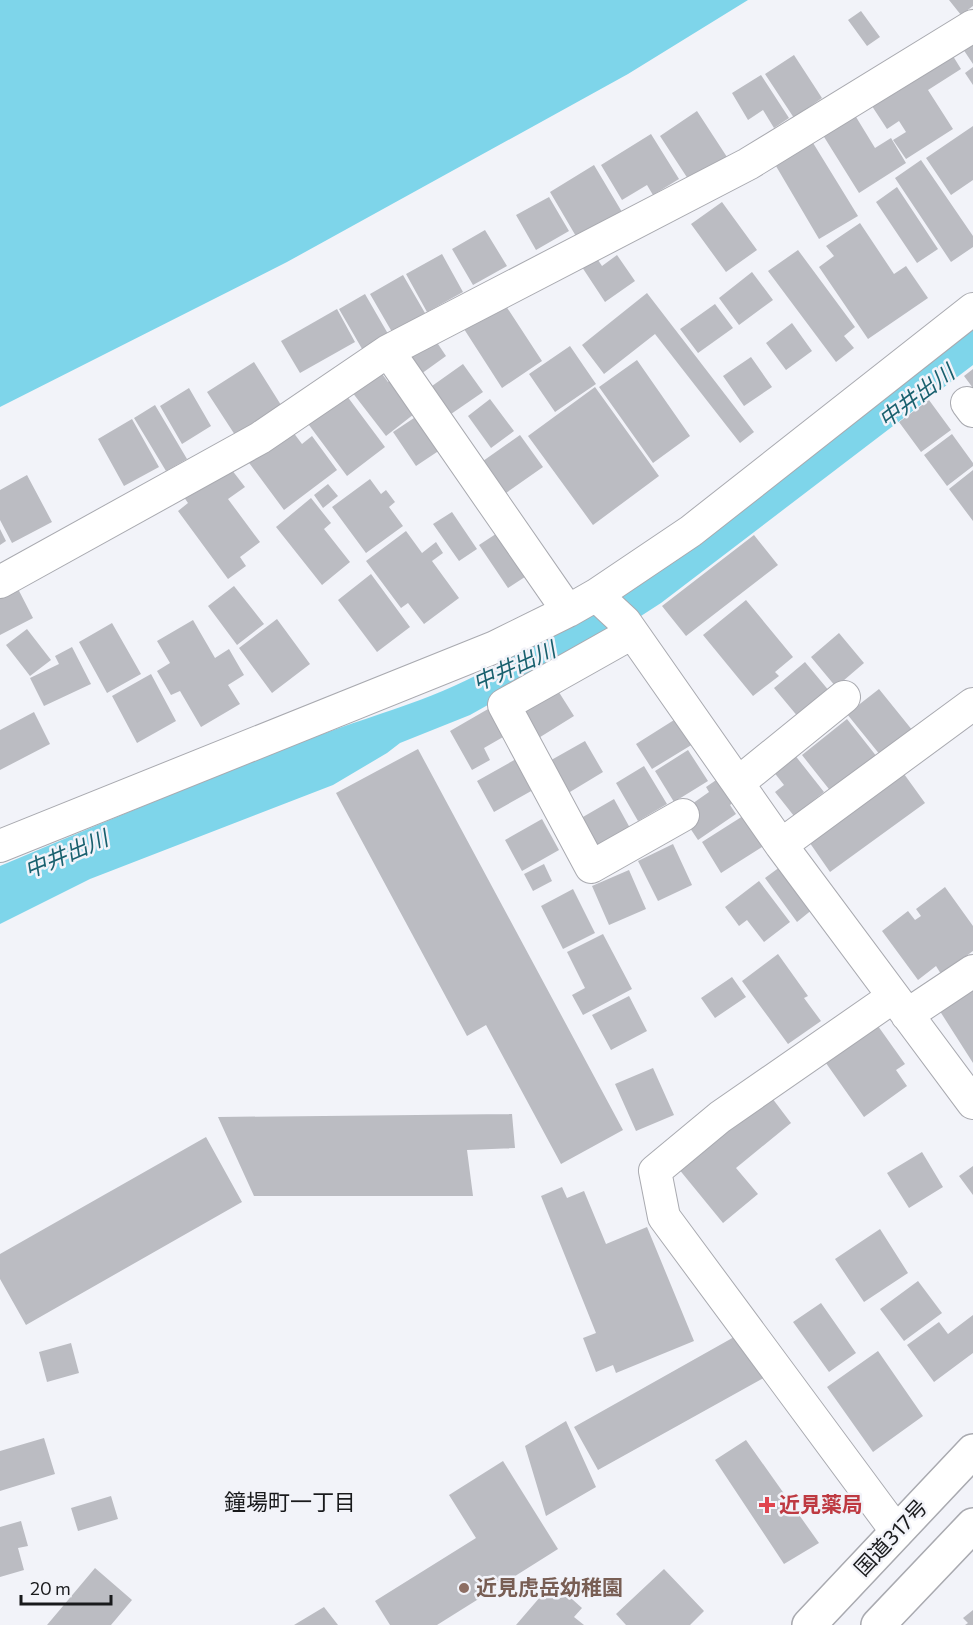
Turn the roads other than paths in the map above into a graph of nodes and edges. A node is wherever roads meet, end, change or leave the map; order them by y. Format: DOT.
graph roads {
  1 [pos="973,26"];
  2 [pos="973,309"];
  3 [pos="388,351"];
  4 [pos="0,582"];
  5 [pos="568,611"];
  6 [pos="614,613"];
  7 [pos="844,697"];
  8 [pos="973,704"];
  9 [pos="738,783"];
  10 [pos="683,815"];
  11 [pos="781,845"];
  12 [pos="0,846"];
  13 [pos="973,971"];
  14 [pos="900,1006"];
  15 [pos="973,1103"];
  16 [pos="973,1451"];
  17 [pos="973,1525"];
  18 [pos="897,1532"];
  19 [pos="809,1625"];
  20 [pos="878,1625"];
  1 -- 3 [label="street"];
  2 -- 6 [label="street"];
  3 -- 4 [label="street"];
  3 -- 5 [label="street"];
  5 -- 6 [label="street"];
  5 -- 12 [label="street"];
  6 -- 9 [label="street"];
  6 -- 10 [label="street"];
  7 -- 9 [label="street"];
  8 -- 11 [label="street"];
  9 -- 11 [label="street"];
  11 -- 14 [label="street"];
  13 -- 14 [label="street"];
  14 -- 15 [label="street"];
  14 -- 18 [label="street"];
  16 -- 18 [label="highway, 国道317号"];
  17 -- 20 [label="highway"];
  18 -- 19 [label="highway, 国道317号"];
}
